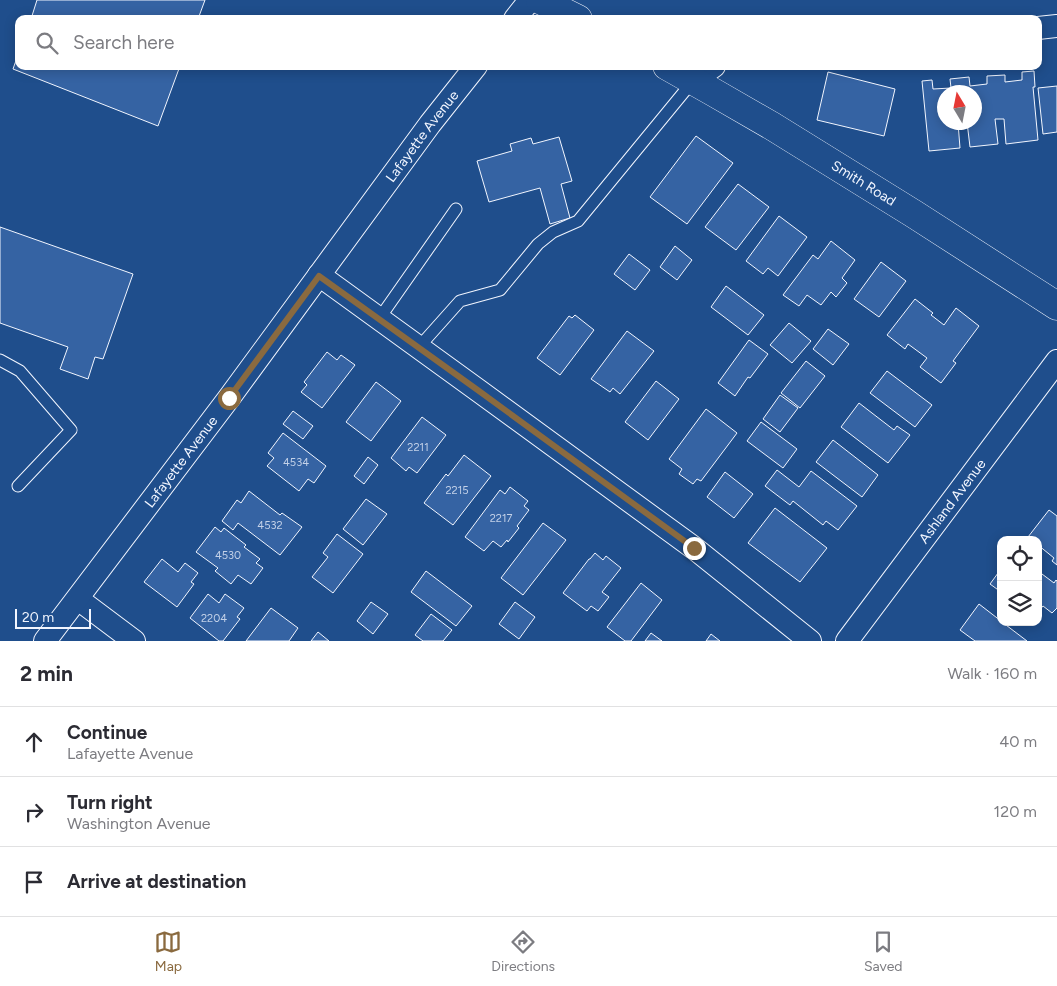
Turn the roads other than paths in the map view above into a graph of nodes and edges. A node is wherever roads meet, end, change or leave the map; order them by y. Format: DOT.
graph roads {
  1 [pos="530,0"];
  2 [pos="540,0"];
  3 [pos="517,15"];
  4 [pos="570,15"];
  5 [pos="1057,26"];
  6 [pos="1042,28"];
  7 [pos="473,70"];
  8 [pos="685,70"];
  9 [pos="703,74"];
  10 [pos="456,209"];
  11 [pos="319,276"];
  12 [pos="1057,306"];
  13 [pos="380,319"];
  14 [pos="419,347"];
  15 [pos="0,360"];
  16 [pos="1057,361"];
  17 [pos="18,486"];
  18 [pos="78,598"];
  19 [pos="45,641"];
  20 [pos="134,641"];
  21 [pos="810,641"];
  22 [pos="847,641"];
  1 -- 3 [label="street"];
  2 -- 4 [label="main road"];
  5 -- 6 [label="street"];
  7 -- 11 [label="street, Lafayette Avenue"];
  8 -- 9 [label="main road, Smith Road"];
  9 -- 12 [label="main road, Smith Road"];
  9 -- 14 [label="lane"];
  10 -- 13 [label="lane"];
  11 -- 13 [label="street"];
  11 -- 18 [label="street, Lafayette Avenue"];
  13 -- 14 [label="street"];
  14 -- 21 [label="street"];
  15 -- 17 [label="lane"];
  16 -- 22 [label="street, Ashland Avenue"];
  18 -- 19 [label="street, Lafayette Avenue"];
  18 -- 20 [label="street"];
}
